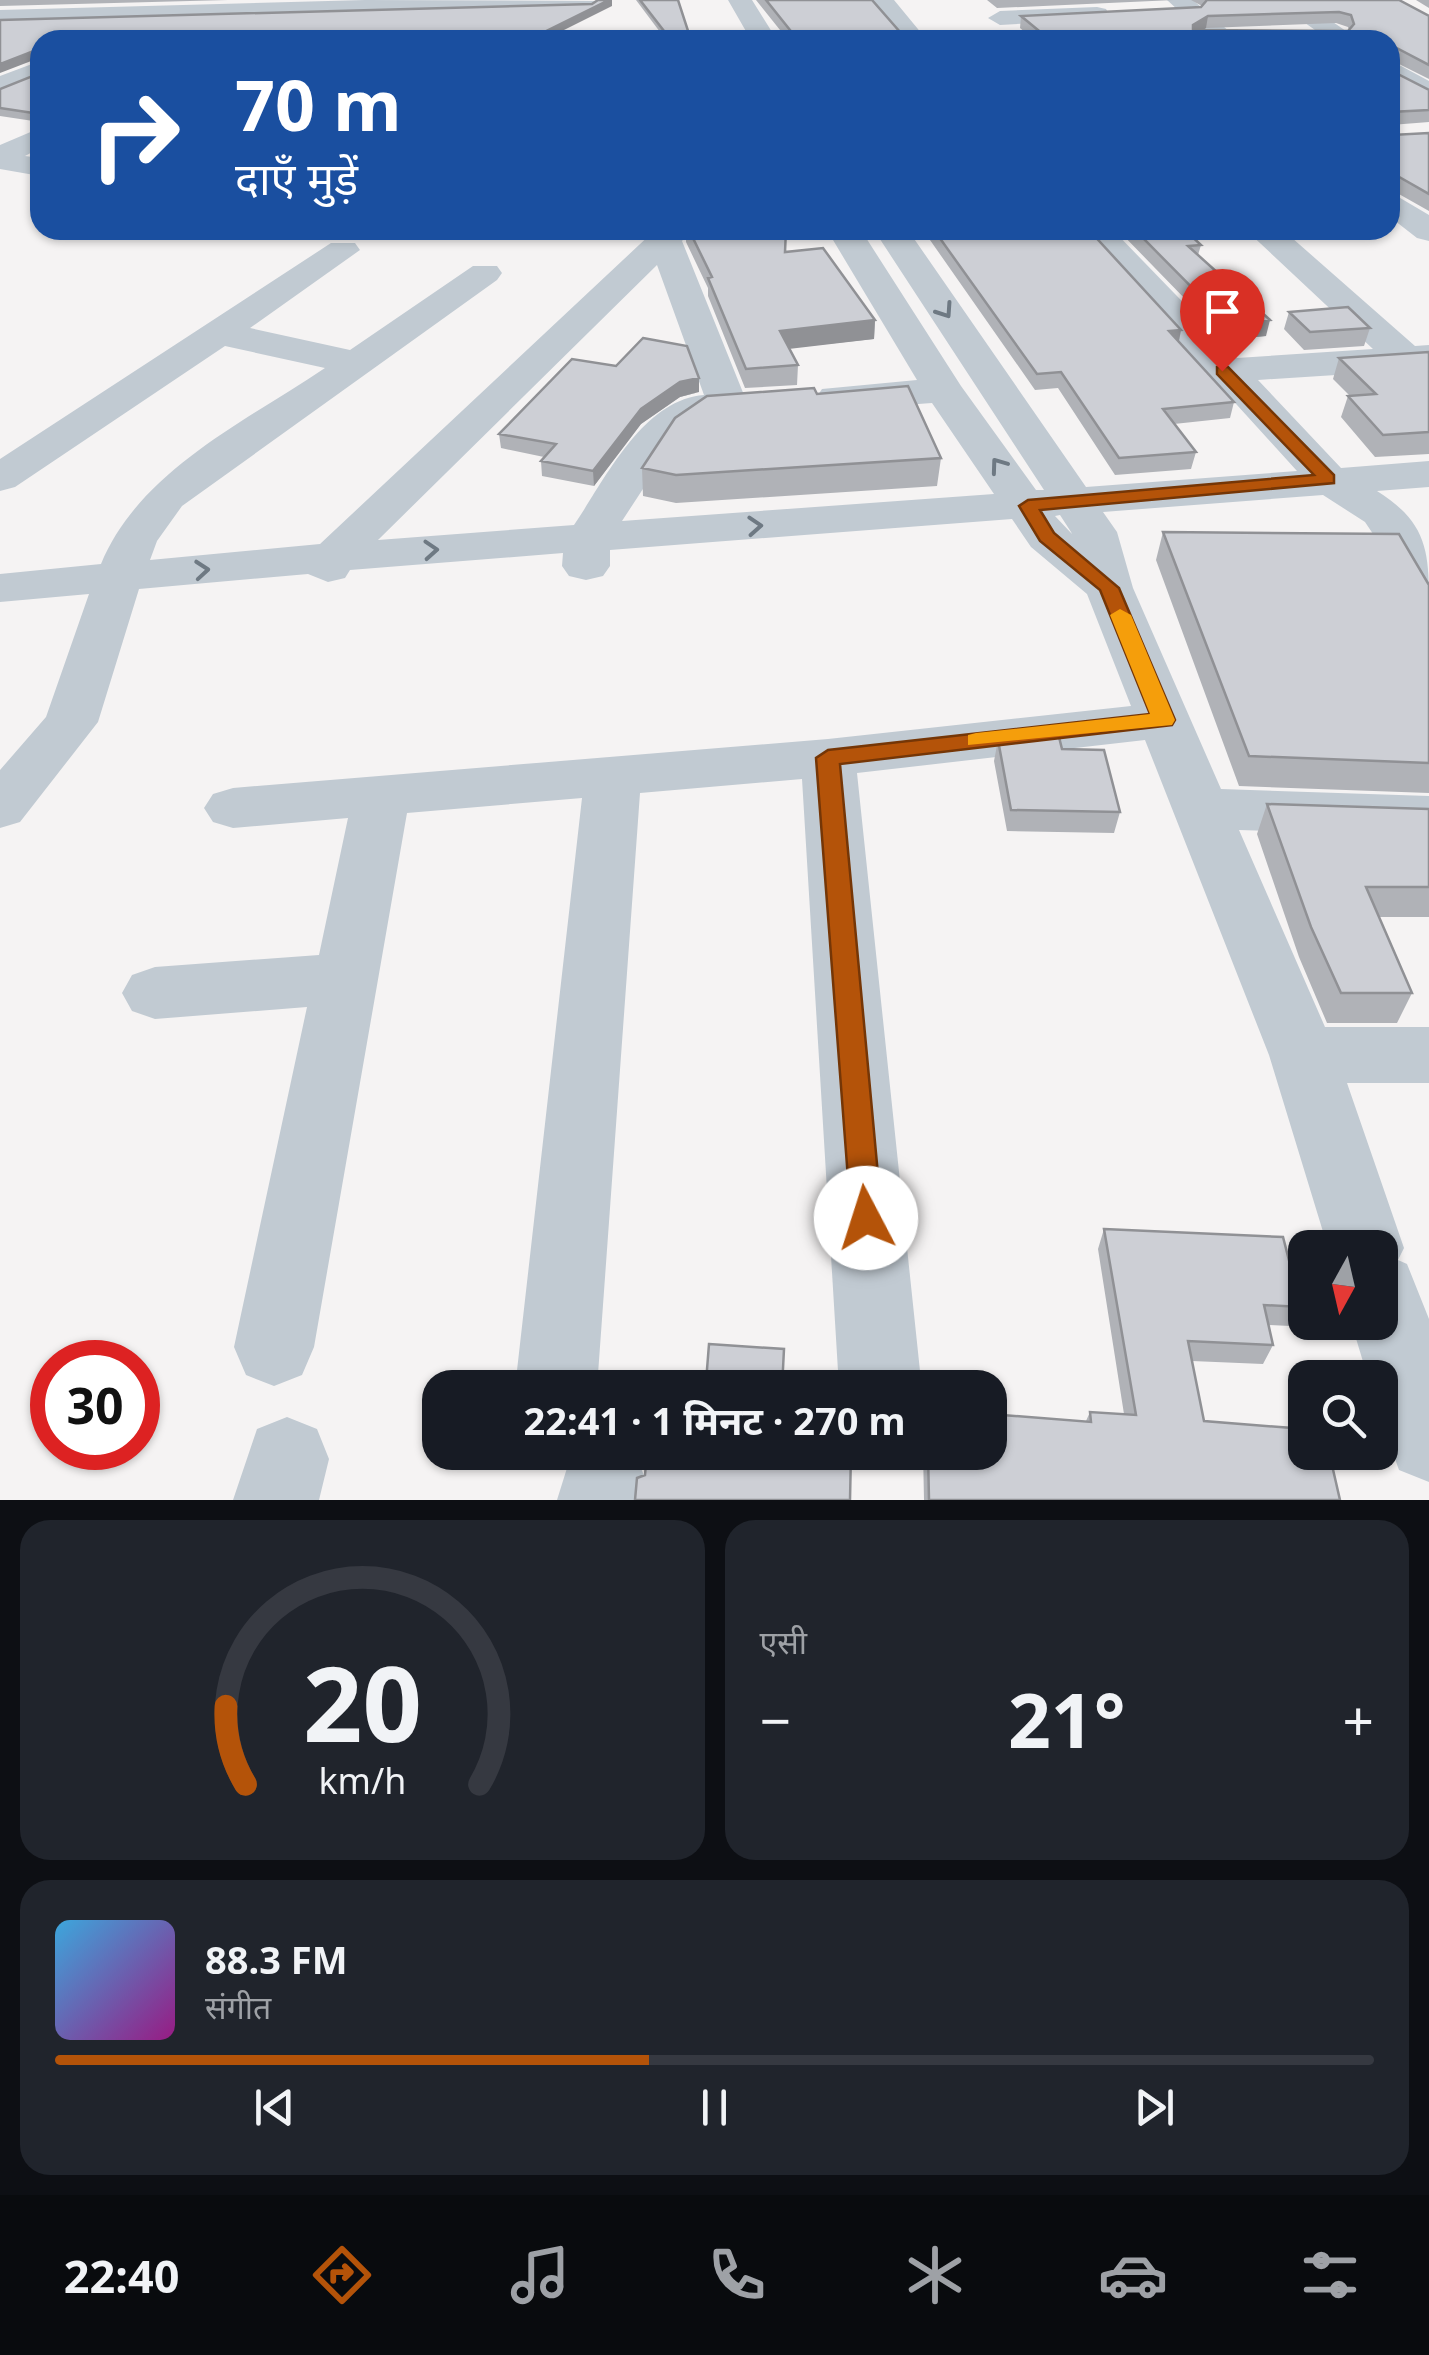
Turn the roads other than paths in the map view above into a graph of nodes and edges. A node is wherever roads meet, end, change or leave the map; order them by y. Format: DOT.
graph roads {
  1 [pos="741,0"];
  2 [pos="881,0"];
  3 [pos="978,0"];
  4 [pos="1285,0"];
  5 [pos="593,1"];
  6 [pos="1184,5"];
  7 [pos="190,7"];
  8 [pos="1152,12"];
  9 [pos="1114,13"];
  10 [pos="7,15"];
  11 [pos="1000,18"];
  12 [pos="599,27"];
  13 [pos="131,30"];
  14 [pos="294,30"];
  15 [pos="758,30"];
  16 [pos="906,30"];
  17 [pos="1014,30"];
  18 [pos="1222,30"];
  19 [pos="1330,30"];
  20 [pos="30,72"];
  21 [pos="1400,74"];
  22 [pos="0,86"];
  23 [pos="1400,89"];
  24 [pos="1426,89"];
  25 [pos="0,125"];
  26 [pos="30,132"];
  27 [pos="30,140"];
  28 [pos="30,165"];
  29 [pos="1400,210"];
  30 [pos="1429,232"];
  31 [pos="665,240"];
  32 [pos="673,240"];
  33 [pos="850,240"];
  34 [pos="897,240"];
  35 [pos="1104,240"];
  36 [pos="1275,240"];
  37 [pos="343,250"];
  38 [pos="485,273"];
  39 [pos="218,333"];
  40 [pos="1417,358"];
  41 [pos="361,364"];
  42 [pos="1222,371"];
  43 [pos="943,390"];
  44 [pos="767,403"];
  45 [pos="1429,474"];
  46 [pos="0,478"];
  47 [pos="1328,479"];
  48 [pos="1429,510"];
  49 [pos="1381,513"];
  50 [pos="1070,533"];
  51 [pos="587,556"];
  52 [pos="325,575"];
  53 [pos="1429,582"];
  54 [pos="0,588"];
  55 [pos="112,596"];
  56 [pos="0,622"];
  57 [pos="1164,720"];
  58 [pos="828,758"];
  59 [pos="613,776"];
  60 [pos="381,798"];
  61 [pos="0,808"];
  62 [pos="233,808"];
  63 [pos="1205,809"];
  64 [pos="1429,816"];
  65 [pos="346,978"];
  66 [pos="156,993"];
  67 [pos="1304,1054"];
  68 [pos="1429,1055"];
  69 [pos="1360,1230"];
  70 [pos="1396,1340"];
  71 [pos="274,1346"];
  72 [pos="558,1370"];
  73 [pos="880,1370"];
  74 [pos="1429,1440"];
  1 -- 15 [label="street"];
  2 -- 16 [label="street"];
  3 -- 11 [label="street"];
  4 -- 19 [label="street"];
  5 -- 7 [label="street"];
  5 -- 12 [label="street"];
  6 -- 8 [label="street"];
  6 -- 18 [label="street"];
  7 -- 10 [label="street"];
  7 -- 13 [label="street"];
  7 -- 14 [label="street"];
  9 -- 11 [label="street"];
  11 -- 17 [label="street"];
  20 -- 22 [label="street"];
  21 -- 24 [label="street"];
  23 -- 24 [label="street"];
  25 -- 26 [label="street"];
  27 -- 28 [label="street"];
  29 -- 30 [label="street"];
  31 -- 52 [label="street"];
  32 -- 44 [label="street"];
  33 -- 43 [label="street"];
  34 -- 50 [label="street, one-way"];
  35 -- 42 [label="street"];
  36 -- 40 [label="street"];
  37 -- 39 [label="street"];
  38 -- 41 [label="street"];
  39 -- 41 [label="street"];
  39 -- 46 [label="street"];
  40 -- 42 [label="street"];
  41 -- 55 [label="street"];
  42 -- 47 [label="street"];
  43 -- 44 [label="street"];
  50 -- 43 [label="street, one-way"];
  44 -- 51 [label="street"];
  45 -- 47 [label="street"];
  47 -- 49 [label="street"];
  47 -- 50 [label="street"];
  48 -- 49 [label="street"];
  49 -- 50 [label="street"];
  49 -- 53 [label="street"];
  50 -- 51 [label="street"];
  50 -- 57 [label="street"];
  51 -- 52 [label="street"];
  52 -- 55 [label="street"];
  54 -- 55 [label="street"];
  55 -- 56 [label="street"];
  55 -- 61 [label="street"];
  57 -- 58 [label="street"];
  57 -- 63 [label="street"];
  58 -- 59 [label="street"];
  58 -- 73 [label="street"];
  59 -- 60 [label="street"];
  59 -- 72 [label="street"];
  60 -- 62 [label="street"];
  60 -- 65 [label="street"];
  63 -- 64 [label="street"];
  63 -- 67 [label="street"];
  65 -- 66 [label="street"];
  65 -- 71 [label="street"];
  67 -- 68 [label="street"];
  67 -- 69 [label="street"];
  70 -- 74 [label="street"];
}
